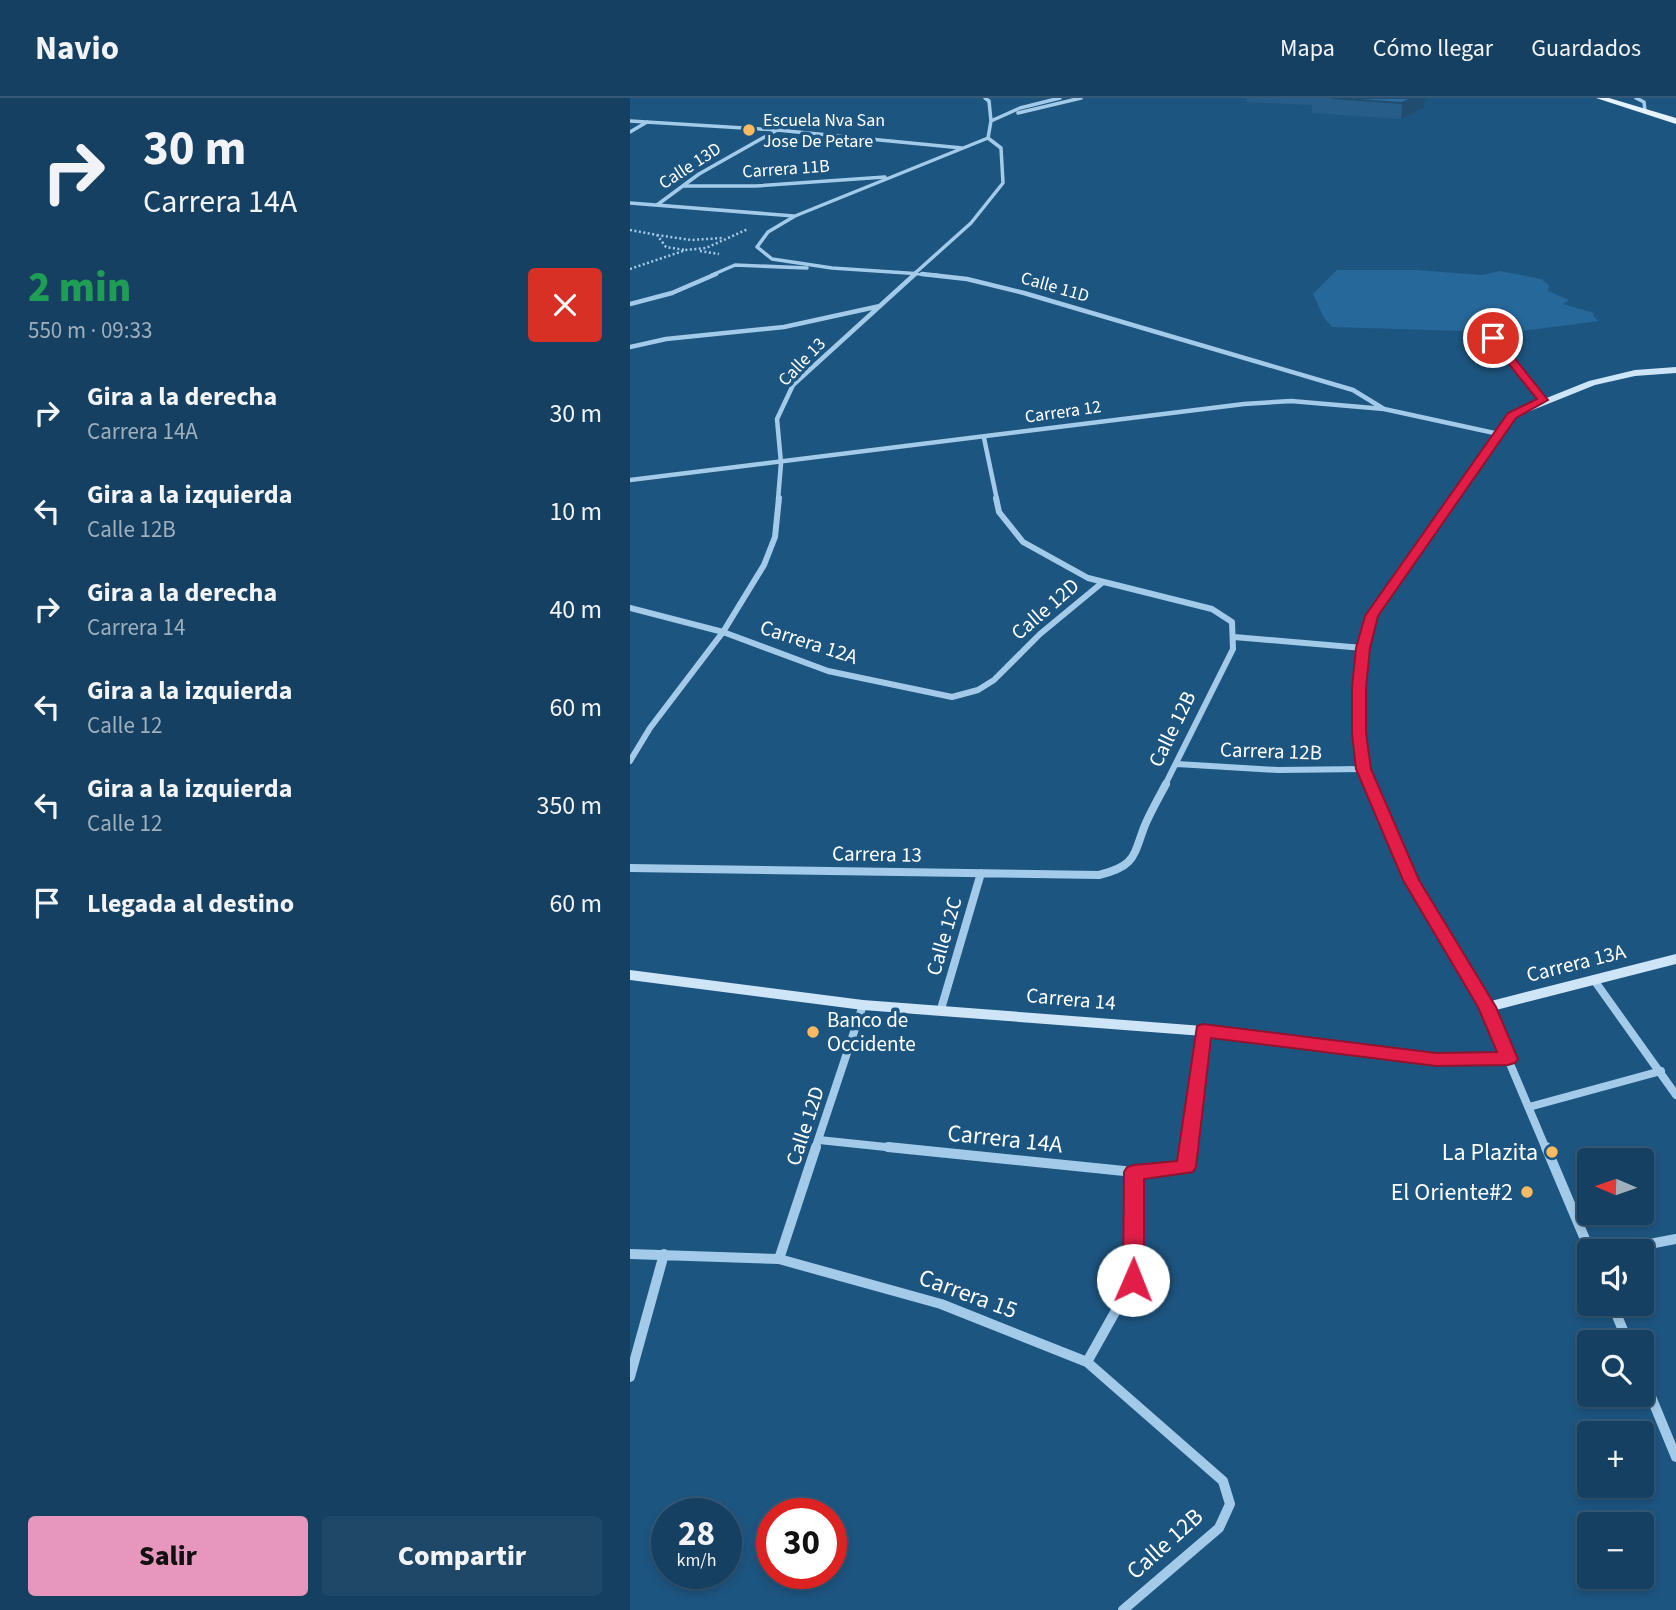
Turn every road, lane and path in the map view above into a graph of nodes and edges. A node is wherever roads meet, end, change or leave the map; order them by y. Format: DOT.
graph roads {
  1 [pos="985,98"];
  2 [pos="1060,98"];
  3 [pos="1081,98"];
  4 [pos="1600,98"];
  5 [pos="1636,98"];
  6 [pos="1645,111"];
  7 [pos="1010,114"];
  8 [pos="630,121"];
  9 [pos="991,121"];
  10 [pos="1676,121"];
  11 [pos="647,122"];
  12 [pos="777,130"];
  13 [pos="630,132"];
  14 [pos="988,138"];
  15 [pos="962,148"];
  16 [pos="891,176"];
  17 [pos="683,186"];
  18 [pos="630,203"];
  19 [pos="656,205"];
  20 [pos="795,216"];
  21 [pos="786,221"];
  22 [pos="630,230"];
  23 [pos="657,235"];
  24 [pos="728,237"];
  25 [pos="686,250"];
  26 [pos="832,268"];
  27 [pos="630,270"];
  28 [pos="918,273"];
  29 [pos="630,304"];
  30 [pos="880,306"];
  31 [pos="1493,338"];
  32 [pos="630,347"];
  33 [pos="1676,370"];
  34 [pos="1543,400"];
  35 [pos="1384,409"];
  36 [pos="1499,434"];
  37 [pos="984,438"];
  38 [pos="782,463"];
  39 [pos="630,480"];
  40 [pos="1103,582"];
  41 [pos="630,608"];
  42 [pos="723,632"];
  43 [pos="1234,637"];
  44 [pos="1363,648"];
  45 [pos="978,690"];
  46 [pos="630,761"];
  47 [pos="1177,764"];
  48 [pos="1363,769"];
  49 [pos="630,868"];
  50 [pos="1123,870"];
  51 [pos="981,873"];
  52 [pos="1676,959"];
  53 [pos="630,975"];
  54 [pos="1594,980"];
  55 [pos="863,1005"];
  56 [pos="1487,1007"];
  57 [pos="941,1009"];
  58 [pos="1203,1031"];
  59 [pos="1508,1059"];
  60 [pos="1661,1070"];
  61 [pos="1676,1096"];
  62 [pos="1529,1107"];
  63 [pos="819,1140"];
  64 [pos="1134,1172"];
  65 [pos="1585,1239"];
  66 [pos="1676,1239"];
  67 [pos="1654,1243"];
  68 [pos="630,1254"];
  69 [pos="664,1254"];
  70 [pos="779,1259"];
  71 [pos="1087,1362"];
  72 [pos="630,1377"];
  73 [pos="1654,1404"];
  74 [pos="1676,1457"];
  75 [pos="1230,1504"];
  76 [pos="1123,1610"];
  1 -- 9 [label="street"];
  2 -- 7 [label="street"];
  3 -- 7 [label="street"];
  4 -- 6 [label="main road"];
  5 -- 6 [label="street"];
  6 -- 10 [label="main road"];
  7 -- 9 [label="street"];
  8 -- 11 [label="street"];
  9 -- 14 [label="street"];
  11 -- 12 [label="street"];
  11 -- 13 [label="street"];
  12 -- 15 [label="street"];
  12 -- 17 [label="street, Calle 13D"];
  14 -- 15 [label="street, Calle 11D"];
  14 -- 28 [label="street, Calle 13"];
  15 -- 16 [label="street, Calle 11D"];
  16 -- 17 [label="street, Carrera 11B"];
  16 -- 20 [label="street, Calle 11D"];
  17 -- 19 [label="street, Calle 13D"];
  18 -- 19 [label="street"];
  19 -- 20 [label="street"];
  20 -- 21 [label="street, Calle 11D"];
  21 -- 24 [label="path"];
  21 -- 26 [label="street, Calle 11D"];
  22 -- 23 [label="path"];
  23 -- 24 [label="path"];
  23 -- 25 [label="path"];
  24 -- 25 [label="path"];
  25 -- 27 [label="path"];
  26 -- 28 [label="street, Calle 11D"];
  26 -- 29 [label="street"];
  28 -- 30 [label="street, Calle 13"];
  28 -- 35 [label="street, Calle 11D"];
  30 -- 32 [label="street"];
  30 -- 38 [label="street, Calle 13"];
  31 -- 34 [label="street"];
  33 -- 34 [label="street"];
  34 -- 36 [label="street"];
  35 -- 36 [label="street, Carrera 12"];
  35 -- 37 [label="street, Carrera 12"];
  36 -- 44 [label="street"];
  37 -- 38 [label="street, Carrera 12"];
  37 -- 40 [label="street"];
  38 -- 39 [label="street, Carrera 12"];
  38 -- 42 [label="street, Calle 13"];
  40 -- 43 [label="street"];
  40 -- 45 [label="street, Calle 12D"];
  41 -- 42 [label="street, Carrera 12A"];
  42 -- 45 [label="street, Carrera 12A"];
  42 -- 46 [label="street, Calle 13"];
  43 -- 44 [label="street"];
  43 -- 47 [label="street, Calle 12B"];
  44 -- 48 [label="street"];
  47 -- 48 [label="street, Carrera 12B"];
  47 -- 50 [label="street, Calle 12B"];
  48 -- 56 [label="street"];
  49 -- 51 [label="street, Carrera 13"];
  50 -- 51 [label="street, Carrera 13"];
  51 -- 57 [label="street, Calle 12C"];
  52 -- 54 [label="street, Carrera 13A"];
  53 -- 55 [label="street, Carrera 14"];
  54 -- 56 [label="street, Carrera 13A"];
  54 -- 60 [label="street"];
  55 -- 57 [label="street, Carrera 14"];
  55 -- 63 [label="street, Calle 12D"];
  56 -- 59 [label="street"];
  57 -- 58 [label="street, Carrera 14"];
  58 -- 59 [label="street, Carrera 14"];
  58 -- 64 [label="street, Carrera 14A"];
  59 -- 62 [label="street"];
  60 -- 61 [label="street"];
  60 -- 62 [label="street"];
  62 -- 65 [label="street"];
  63 -- 64 [label="street, Carrera 14A"];
  63 -- 70 [label="street, Calle 12D"];
  64 -- 71 [label="street"];
  66 -- 67 [label="street"];
  68 -- 69 [label="street, Carrera 15"];
  69 -- 70 [label="street, Carrera 15"];
  69 -- 72 [label="street"];
  70 -- 71 [label="street, Carrera 15"];
  71 -- 75 [label="street, Carrera 15"];
  73 -- 74 [label="street"];
  75 -- 76 [label="street, Calle 12B"];
}
